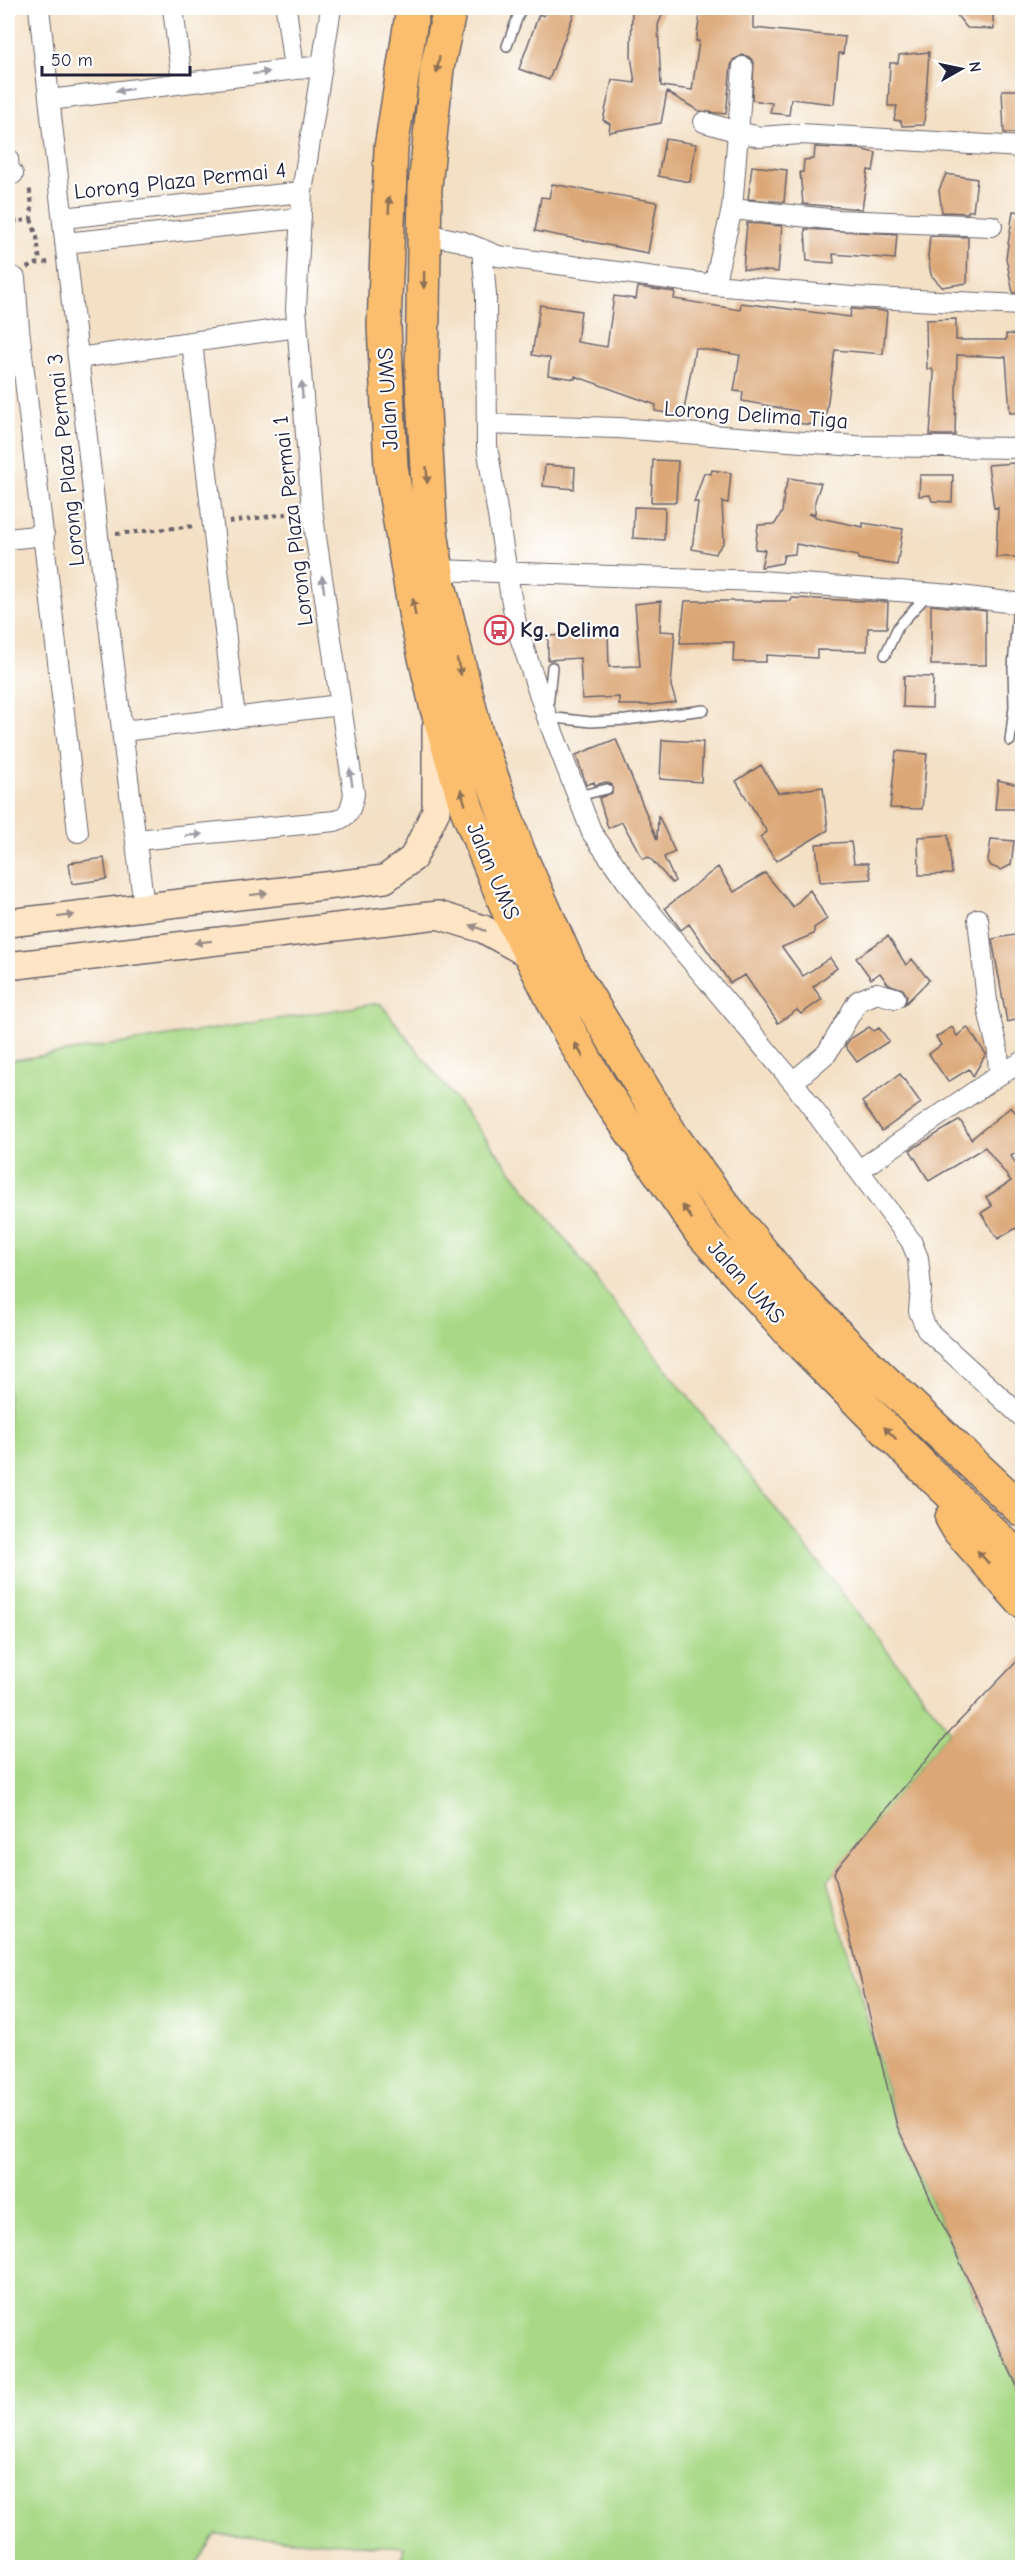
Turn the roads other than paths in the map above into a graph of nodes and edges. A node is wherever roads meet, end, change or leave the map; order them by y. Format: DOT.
graph roads {
  1 [pos="39,8"];
  2 [pos="173,8"];
  3 [pos="286,8"];
  4 [pos="331,8"];
  5 [pos="413,8"];
  6 [pos="450,8"];
  7 [pos="520,8"];
  8 [pos="507,46"];
  9 [pos="320,66"];
  10 [pos="743,67"];
  11 [pos="294,69"];
  12 [pos="182,82"];
  13 [pos="50,100"];
  14 [pos="704,122"];
  15 [pos="738,132"];
  16 [pos="1023,147"];
  17 [pos="302,192"];
  18 [pos="732,209"];
  19 [pos="63,218"];
  20 [pos="301,218"];
  21 [pos="992,226"];
  22 [pos="425,234"];
  23 [pos="482,249"];
  24 [pos="66,251"];
  25 [pos="15,278"];
  26 [pos="714,285"];
  27 [pos="1023,305"];
  28 [pos="297,327"];
  29 [pos="192,342"];
  30 [pos="78,358"];
  31 [pos="487,424"];
  32 [pos="1023,448"];
  33 [pos="45,535"];
  34 [pos="8,539"];
  35 [pos="437,570"];
  36 [pos="507,572"];
  37 [pos="929,593"];
  38 [pos="1020,604"];
  39 [pos="885,655"];
  40 [pos="552,667"];
  41 [pos="340,705"];
  42 [pos="436,705"];
  43 [pos="704,710"];
  44 [pos="547,717"];
  45 [pos="235,718"];
  46 [pos="123,731"];
  47 [pos="1010,741"];
  48 [pos="607,789"];
  49 [pos="578,796"];
  50 [pos="78,832"];
  51 [pos="136,840"];
  52 [pos="144,907"];
  53 [pos="978,919"];
  54 [pos="8,923"];
  55 [pos="530,955"];
  56 [pos="8,966"];
  57 [pos="895,998"];
  58 [pos="1023,1062"];
  59 [pos="999,1075"];
  60 [pos="793,1082"];
  61 [pos="859,1170"];
  62 [pos="1023,1417"];
  63 [pos="925,1469"];
  64 [pos="1019,1507"];
  65 [pos="1023,1562"];
  66 [pos="1023,1601"];
  1 -- 13 [label="street, Lorong Plaza Permai 3"];
  2 -- 12 [label="street"];
  3 -- 11 [label="street"];
  4 -- 9 [label="street, Lorong Plaza Permai 1"];
  42 -- 5 [label="highway, Jalan UMS, one-way"];
  6 -- 22 [label="highway, Jalan UMS, one-way"];
  7 -- 8 [label="lane"];
  9 -- 11 [label="street"];
  9 -- 17 [label="street, Lorong Plaza Permai 1"];
  10 -- 15 [label="street"];
  12 -- 11 [label="street, one-way"];
  12 -- 13 [label="street, one-way"];
  13 -- 19 [label="street, Lorong Plaza Permai 3"];
  14 -- 15 [label="street"];
  15 -- 16 [label="street"];
  15 -- 18 [label="street"];
  17 -- 19 [label="street, Lorong Plaza Permai 4"];
  17 -- 20 [label="street, Lorong Plaza Permai 1"];
  18 -- 21 [label="street"];
  18 -- 26 [label="street"];
  19 -- 24 [label="street, Lorong Plaza Permai 3"];
  20 -- 24 [label="street"];
  20 -- 28 [label="street, Lorong Plaza Permai 1"];
  22 -- 23 [label="street"];
  22 -- 35 [label="highway, Jalan UMS, one-way"];
  23 -- 26 [label="street"];
  23 -- 31 [label="street"];
  24 -- 30 [label="street, Lorong Plaza Permai 3"];
  25 -- 33 [label="street"];
  26 -- 27 [label="street"];
  28 -- 29 [label="street"];
  41 -- 28 [label="street, Lorong Plaza Permai 1, one-way"];
  29 -- 30 [label="street"];
  29 -- 45 [label="street"];
  30 -- 46 [label="street, Lorong Plaza Permai 3"];
  31 -- 32 [label="street, Lorong Delima Tiga"];
  31 -- 36 [label="street"];
  33 -- 34 [label="street"];
  33 -- 50 [label="street"];
  35 -- 36 [label="street"];
  35 -- 64 [label="highway, Jalan UMS, one-way"];
  36 -- 37 [label="street"];
  36 -- 44 [label="street"];
  37 -- 38 [label="street"];
  37 -- 39 [label="lane"];
  38 -- 47 [label="lane"];
  40 -- 44 [label="lane"];
  41 -- 45 [label="street"];
  51 -- 41 [label="street, Lorong Plaza Permai 1, one-way"];
  52 -- 42 [label="street, one-way"];
  55 -- 42 [label="highway, Jalan UMS, one-way"];
  43 -- 44 [label="lane"];
  44 -- 49 [label="street"];
  45 -- 46 [label="street"];
  46 -- 51 [label="street, Lorong Plaza Permai 3"];
  48 -- 49 [label="lane"];
  49 -- 60 [label="street"];
  51 -- 52 [label="street, Lorong Plaza Permai 3"];
  54 -- 52 [label="street, one-way"];
  53 -- 59 [label="street"];
  55 -- 56 [label="street, one-way"];
  63 -- 55 [label="highway, Jalan UMS, one-way"];
  57 -- 60 [label="street"];
  58 -- 59 [label="street"];
  59 -- 61 [label="street"];
  60 -- 61 [label="street"];
  61 -- 62 [label="street"];
  63 -- 65 [label="highway, Jalan UMS"];
  66 -- 63 [label="highway, one-way"];
}
